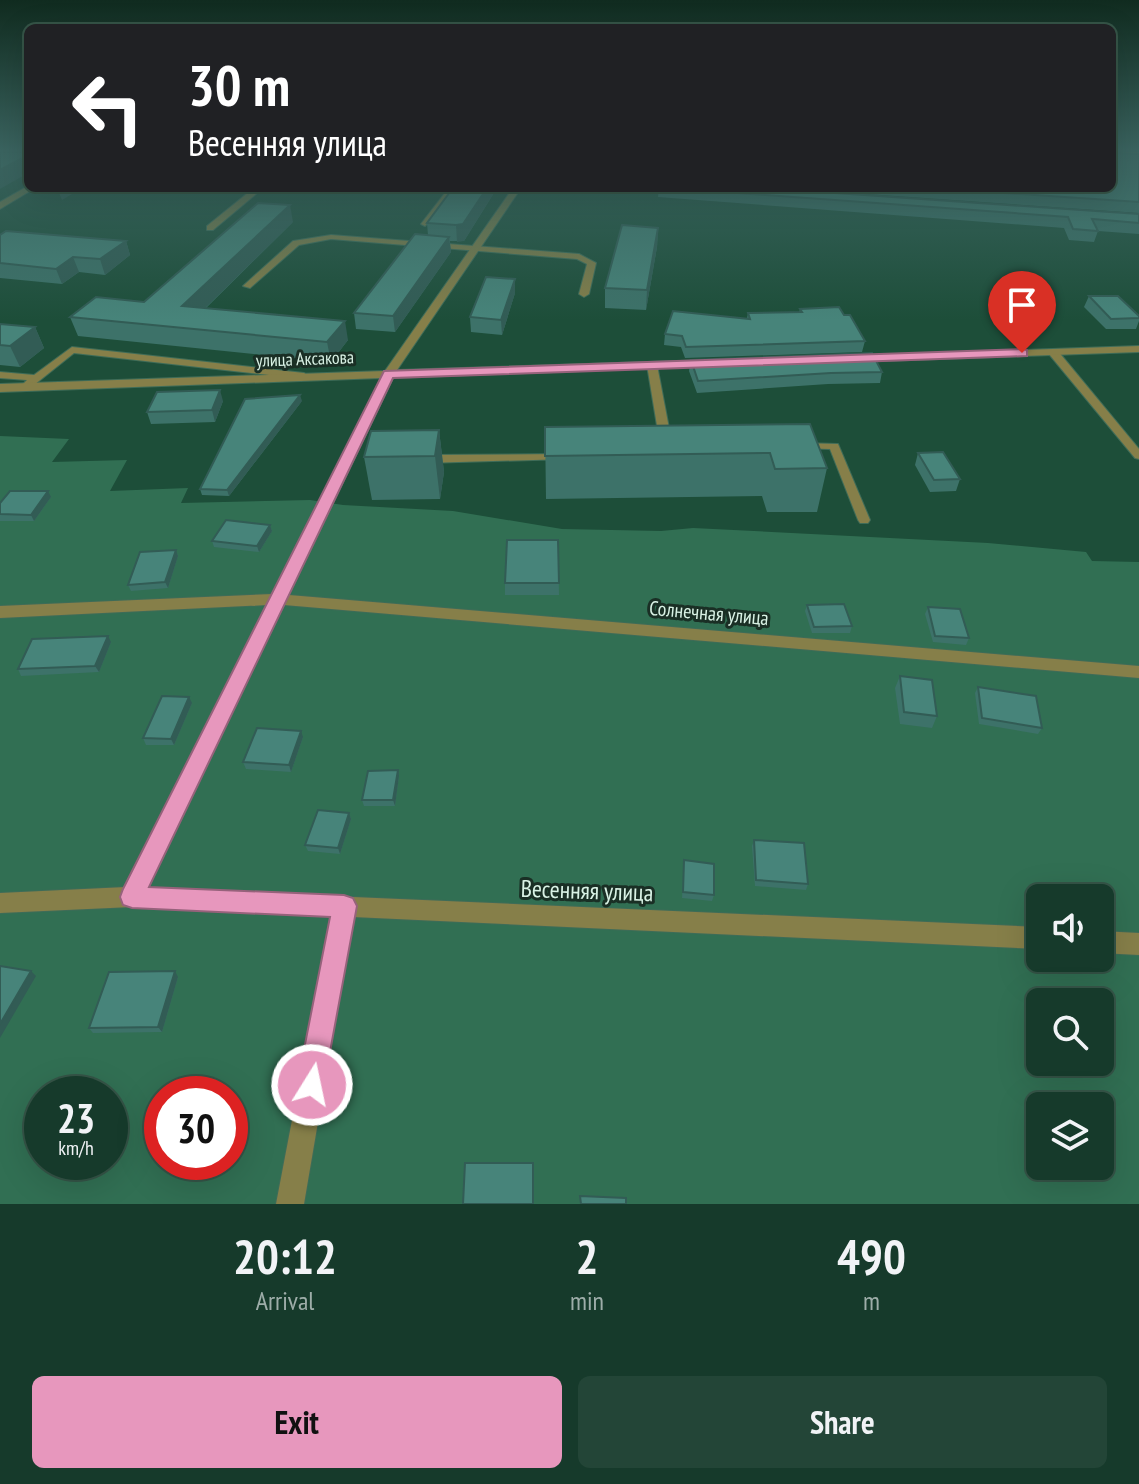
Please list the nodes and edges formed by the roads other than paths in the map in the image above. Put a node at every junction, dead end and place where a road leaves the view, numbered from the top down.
1 (234, 208) edge
2 (437, 208) edge
3 (503, 208) edge
4 (425, 224) edge
5 (210, 228) dead end
6 (476, 247) junction
7 (247, 286) dead end
8 (584, 294) dead end
9 (1139, 349) edge
10 (1053, 352) junction
11 (837, 359) edge
12 (729, 363) edge
13 (652, 365) junction
14 (389, 374) junction
15 (0, 375) edge
16 (308, 377) junction
17 (31, 383) junction
18 (0, 388) edge
19 (788, 447) edge
20 (667, 448) junction
21 (682, 448) edge
22 (653, 456) edge
23 (1139, 456) edge
24 (577, 457) edge
25 (409, 459) edge
26 (864, 520) dead end
27 (276, 599) junction
28 (0, 612) edge
29 (1139, 672) edge
30 (132, 897) junction
31 (0, 903) edge
32 (344, 906) junction
33 (1026, 937) edge
34 (1114, 943) edge
35 (1139, 944) edge
36 (290, 1204) edge

1 - 5 street
2 - 4 lane
3 - 6 street
6 - 7 lane
6 - 8 lane
6 - 14 street
9 - 10 street
10 - 11 street
10 - 23 lane
12 - 13 street, улица Аксакова
13 - 14 street, улица Аксакова
13 - 20 lane
14 - 16 street, улица Аксакова
14 - 27 street
15 - 17 lane
16 - 17 street, улица Аксакова
16 - 17 lane
17 - 18 street, улица Аксакова
19 - 26 lane
20 - 21 lane
20 - 22 lane
24 - 25 lane
27 - 28 street, Солнечная улица
27 - 29 street, Солнечная улица
27 - 30 street
30 - 31 street, Весенняя улица
30 - 32 street, Весенняя улица
32 - 33 street, Весенняя улица
32 - 36 street
34 - 35 street

